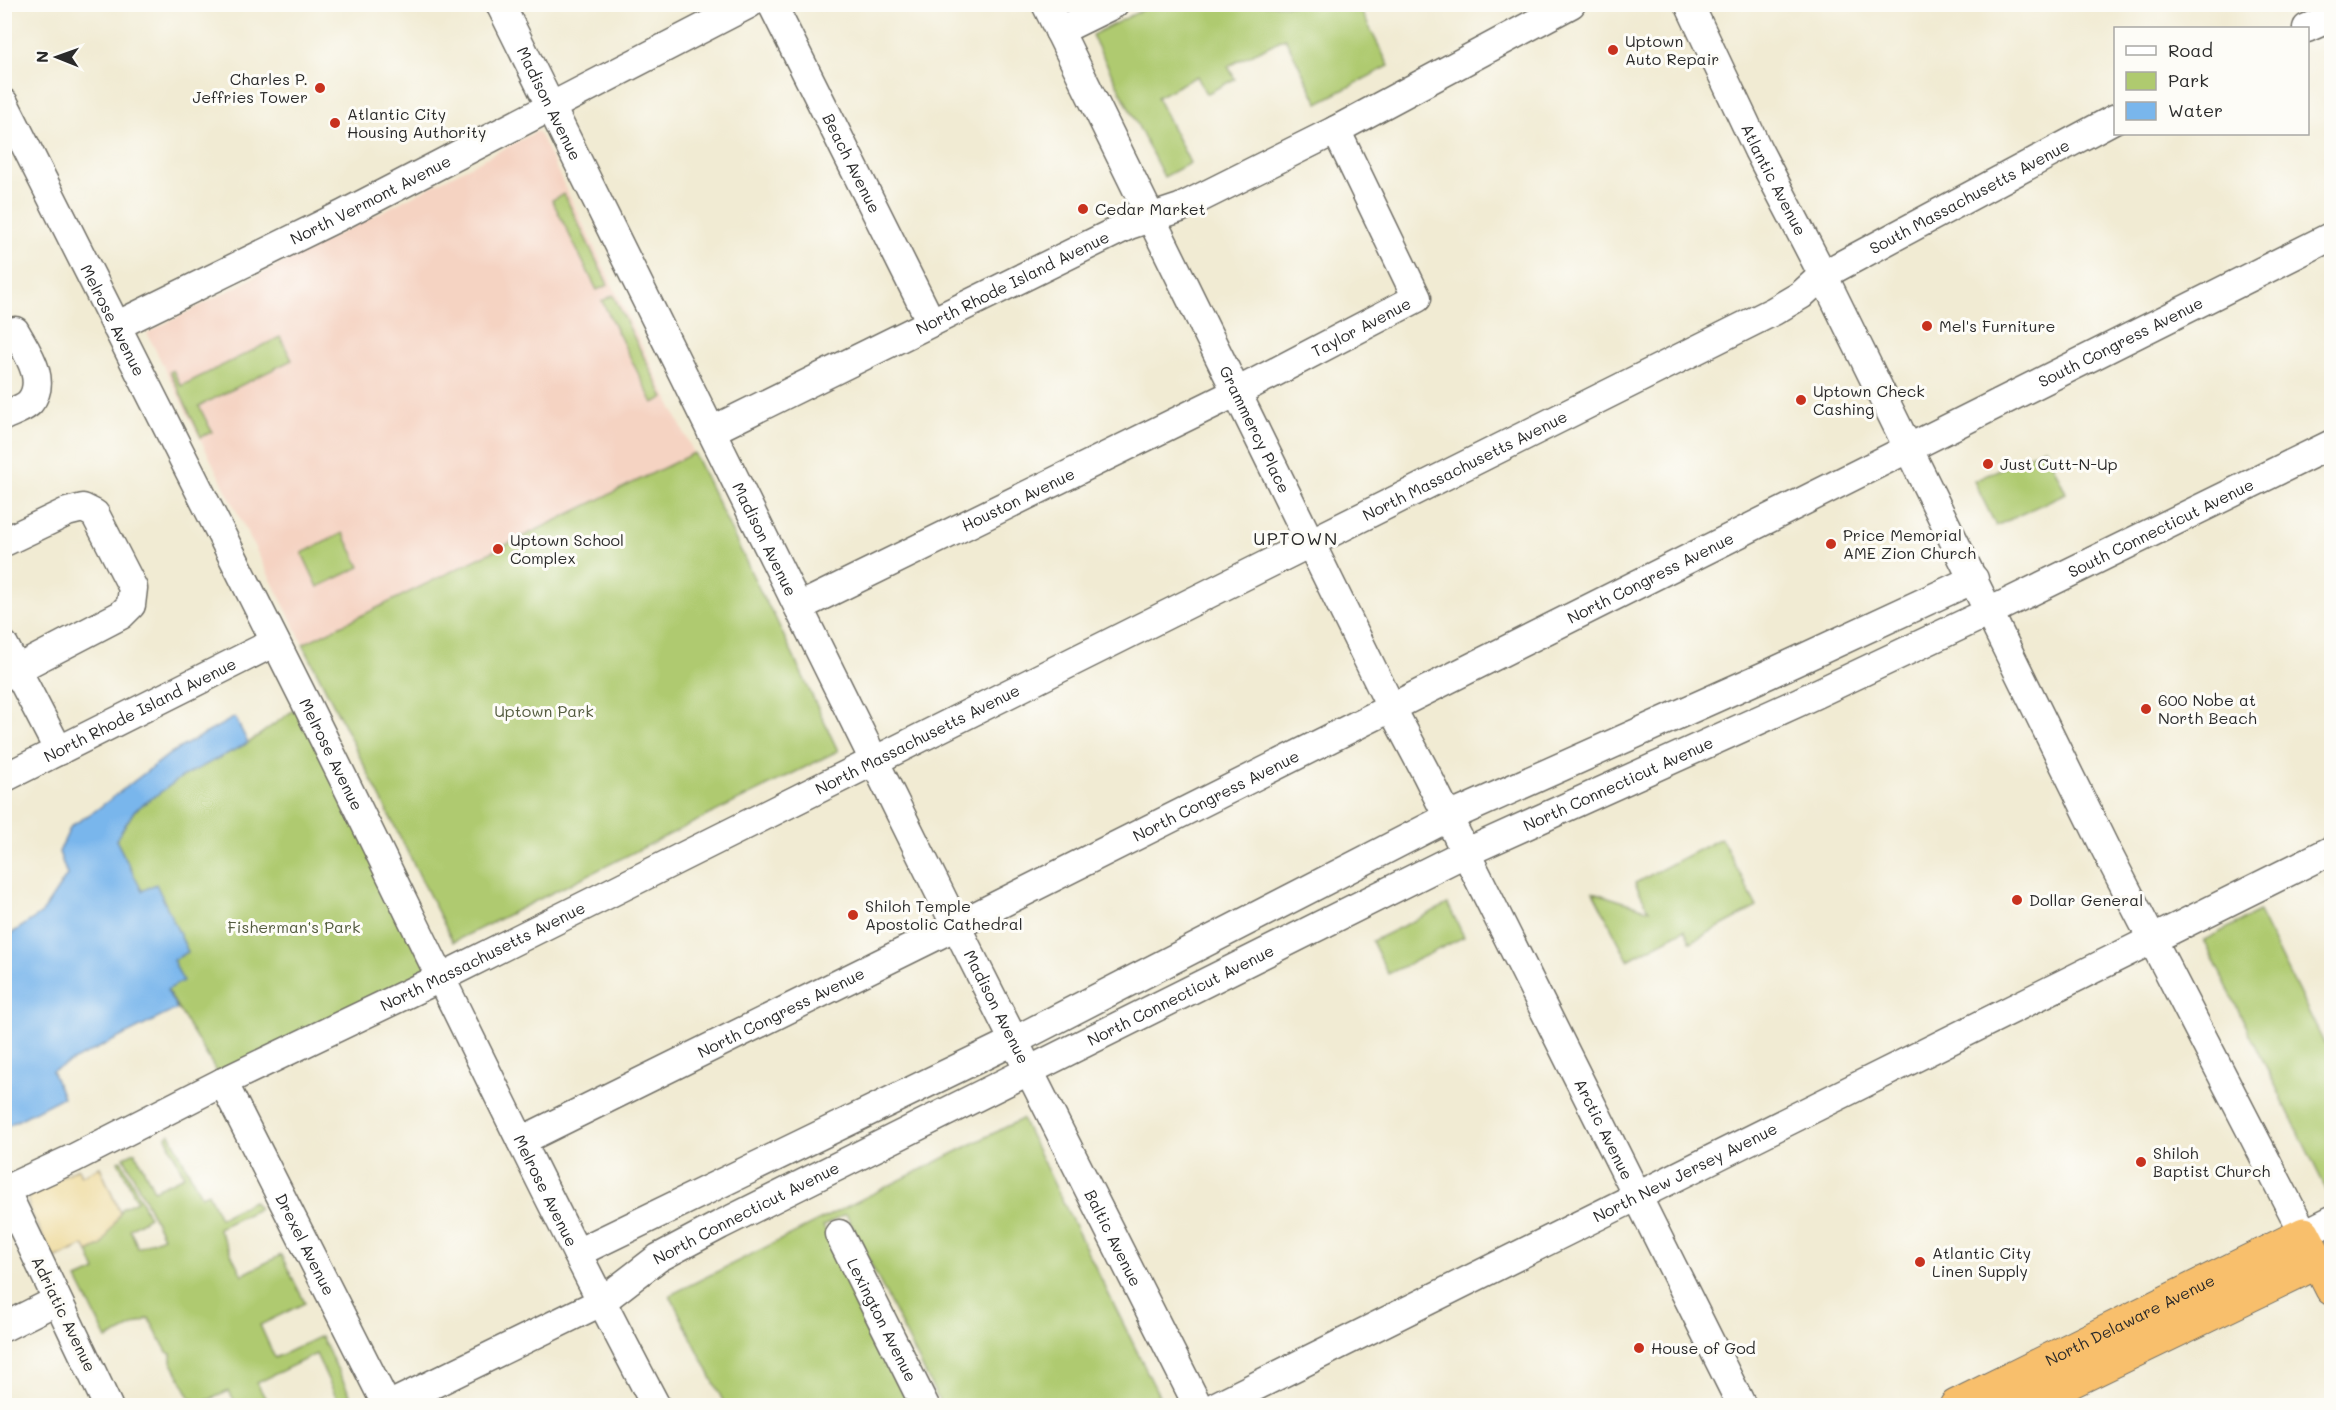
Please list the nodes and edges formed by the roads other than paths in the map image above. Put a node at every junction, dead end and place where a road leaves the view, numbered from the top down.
1 (500, 4) edge
2 (749, 4) edge
3 (772, 4) edge
4 (1046, 4) edge
5 (1114, 4) edge
6 (1572, 4) edge
7 (1689, 4) edge
8 (2325, 4) edge
9 (2331, 17) edge
10 (2309, 27) edge
11 (1059, 31) junction
12 (4, 103) edge
13 (550, 108) junction
14 (2114, 119) edge
15 (1336, 130) junction
16 (1150, 220) junction
17 (2331, 236) edge
18 (1823, 275) junction
19 (931, 322) junction
20 (116, 326) junction
21 (15, 331) dead end
22 (1237, 392) junction
23 (4, 416) edge
24 (711, 431) junction
25 (2331, 444) edge
26 (1909, 447) junction
27 (4, 542) edge
28 (1311, 543) junction
29 (1974, 579) junction
30 (799, 607) junction
31 (1989, 612) junction
32 (275, 642) junction
33 (4, 645) edge
34 (11, 673) edge
35 (1391, 707) junction
36 (59, 751) junction
37 (875, 761) junction
38 (4, 778) edge
39 (1447, 818) junction
40 (2331, 850) edge
41 (1465, 853) junction
42 (956, 926) junction
43 (2152, 939) junction
44 (440, 978) junction
45 (1014, 1041) junction
46 (1031, 1072) junction
47 (223, 1082) junction
48 (520, 1141) junction
49 (5, 1190) edge
50 (1638, 1197) junction
51 (839, 1234) dead end
52 (2323, 1252) edge
53 (577, 1253) junction
54 (56, 1301) junction
55 (601, 1302) junction
56 (4, 1327) edge
57 (108, 1406) edge
58 (388, 1406) edge
59 (656, 1406) edge
60 (925, 1406) edge
61 (1198, 1406) edge
62 (1216, 1406) edge
63 (1742, 1406) edge
64 (1956, 1406) edge
65 (2020, 1406) edge

1 - 13 street, Madison Avenue
2 - 13 street, North Vermont Avenue
3 - 19 street, Beach Avenue
4 - 11 street, Grammercy Place
5 - 11 street
6 - 15 street, North Rhode Island Avenue
7 - 18 street, Atlantic Avenue
8 - 9 street
9 - 10 street
11 - 16 street, Grammercy Place
12 - 20 street, Melrose Avenue
13 - 20 street, North Vermont Avenue
13 - 24 street, Madison Avenue
14 - 18 street, South Massachusetts Avenue
15 - 16 street, North Rhode Island Avenue
15 - 22 street, Taylor Avenue
16 - 19 street, North Rhode Island Avenue
16 - 22 street, Grammercy Place
17 - 26 street, South Congress Avenue
18 - 26 street, Atlantic Avenue
18 - 28 street, North Massachusetts Avenue
19 - 24 street, North Rhode Island Avenue
20 - 32 street, Melrose Avenue
21 - 23 street
22 - 28 street, Grammercy Place
22 - 30 street, Houston Avenue
24 - 30 street, Madison Avenue
25 - 31 street, South Connecticut Avenue
26 - 29 street, Atlantic Avenue
26 - 35 street, North Congress Avenue
27 - 34 street
28 - 35 street, Grammercy Place
28 - 37 street, North Massachusetts Avenue
29 - 31 street, Atlantic Avenue
29 - 39 street
30 - 37 street, Madison Avenue
31 - 41 street, North Connecticut Avenue
31 - 43 street, Atlantic Avenue
32 - 36 street, North Rhode Island Avenue
32 - 44 street, Melrose Avenue
33 - 34 street
34 - 36 street
35 - 39 street, Grammercy Place
35 - 42 street, North Congress Avenue
36 - 38 street, North Rhode Island Avenue
37 - 42 street, Madison Avenue
37 - 44 street, North Massachusetts Avenue
39 - 41 street, Grammercy Place
39 - 45 street
40 - 43 street, North New Jersey Avenue
41 - 46 street, North Connecticut Avenue
41 - 50 street, Arctic Avenue
42 - 45 street, Madison Avenue
42 - 48 street, North Congress Avenue
43 - 50 street, North New Jersey Avenue
43 - 52 street, Atlantic Avenue
44 - 47 street, North Massachusetts Avenue
44 - 48 street, Melrose Avenue
45 - 46 street, Madison Avenue
45 - 53 street
46 - 55 street, North Connecticut Avenue
46 - 61 street, Baltic Avenue
47 - 49 street, North Massachusetts Avenue
47 - 58 street, Drexel Avenue
48 - 53 street, Melrose Avenue
49 - 54 street, Adriatic Avenue
50 - 62 street, North New Jersey Avenue
50 - 63 street, Arctic Avenue
51 - 60 street, Lexington Avenue
52 - 64 highway, North Delaware Avenue
52 - 65 highway, North Delaware Avenue
53 - 55 street, Melrose Avenue
54 - 56 street
54 - 57 street, Adriatic Avenue
55 - 58 street, North Connecticut Avenue
55 - 59 street, Melrose Avenue

